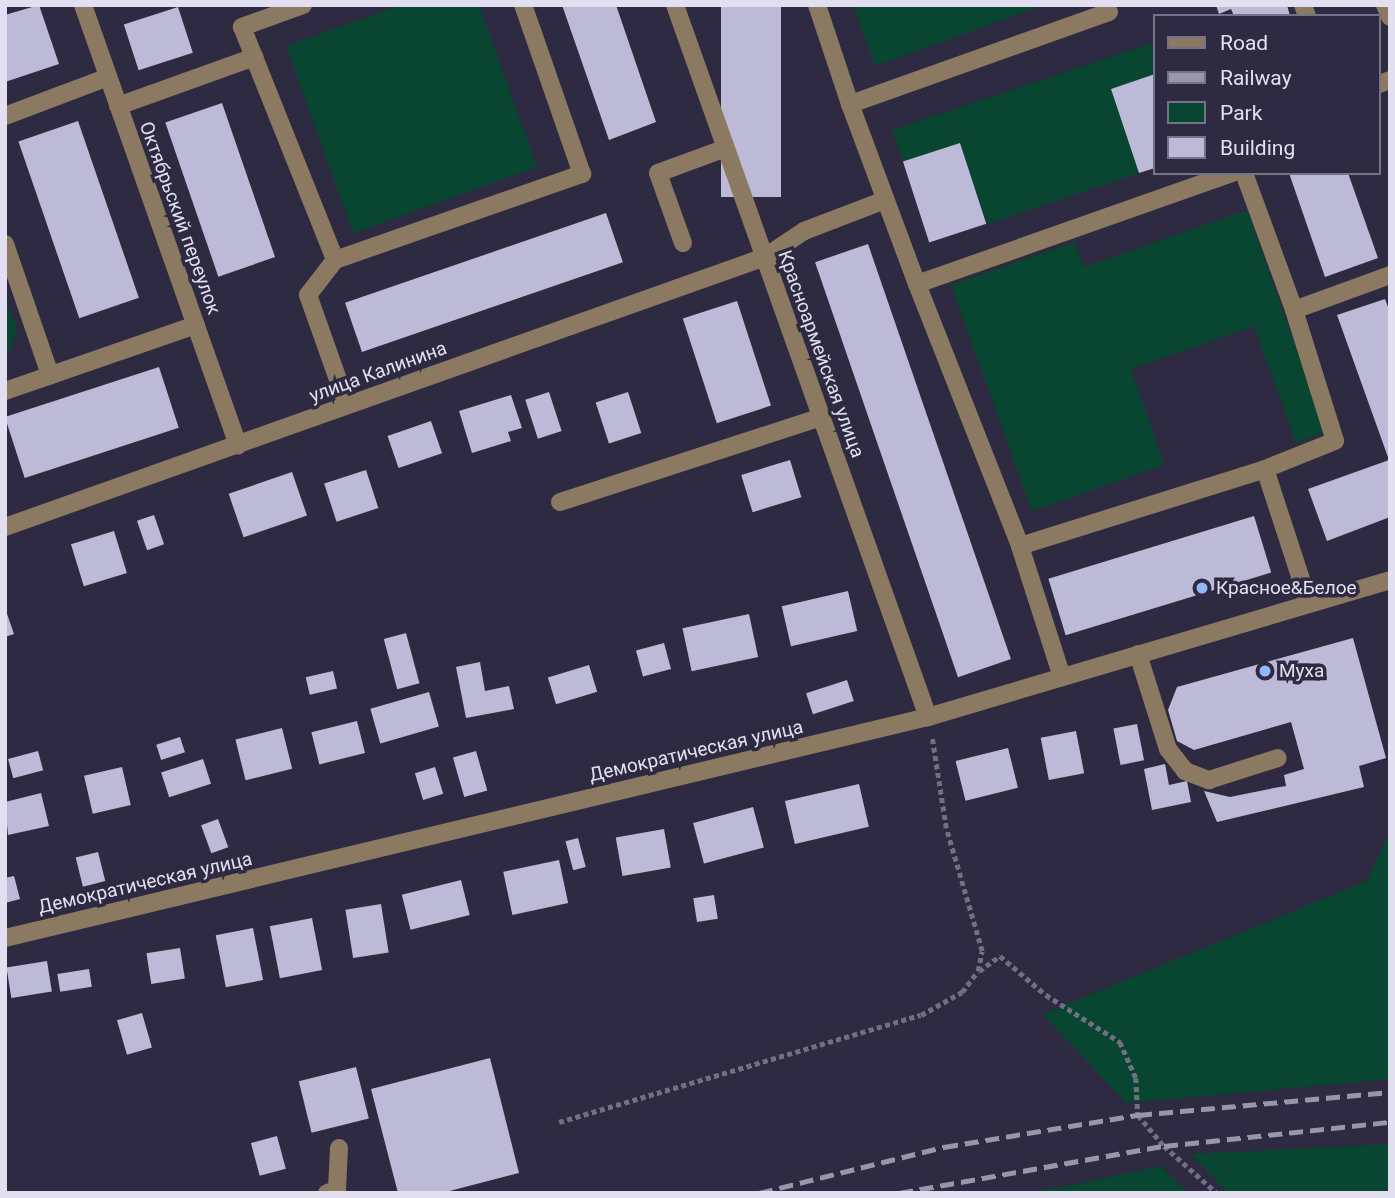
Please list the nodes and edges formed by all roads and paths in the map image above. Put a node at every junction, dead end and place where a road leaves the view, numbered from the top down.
1 (83, 5) edge
2 (303, 5) edge
3 (523, 5) edge
4 (676, 5) edge
5 (817, 5) edge
6 (1385, 5) edge
7 (1109, 12) dead end
8 (1390, 17) edge
9 (254, 57) junction
10 (108, 77) junction
11 (850, 104) junction
12 (118, 106) junction
13 (5, 116) edge
14 (726, 148) junction
15 (1226, 175) edge
16 (1245, 175) edge
17 (885, 200) junction
18 (683, 243) dead end
19 (5, 244) edge
20 (765, 257) junction
21 (335, 260) junction
22 (1390, 275) edge
23 (917, 284) junction
24 (1294, 310) junction
25 (196, 325) junction
26 (50, 375) junction
27 (5, 391) edge
28 (347, 405) junction
29 (822, 417) junction
30 (238, 446) junction
31 (1265, 469) junction
32 (560, 502) dead end
33 (5, 527) edge
34 (1020, 546) junction
35 (1390, 580) edge
36 (1308, 604) junction
37 (1138, 654) junction
38 (1062, 677) junction
39 (928, 717) junction
40 (1278, 758) dead end
41 (5, 938) edge
42 (978, 971) junction
43 (559, 1122) dead end
44 (339, 1148) dead end
45 (327, 1193) edge
46 (1217, 1193) edge

1 - 10 street, Октябрьский переулок
2 - 9 street
3 - 21 street
4 - 14 street, Красноармейская улица
5 - 11 street
6 - 8 street
7 - 11 street
9 - 12 street
9 - 21 street
10 - 12 street, Октябрьский переулок
10 - 13 street
11 - 17 street
12 - 25 street, Октябрьский переулок
14 - 18 street
14 - 20 street, Красноармейская улица
15 - 23 street
16 - 24 street
17 - 20 street, улица Калинина
17 - 23 street
19 - 26 street
20 - 28 street, улица Калинина
20 - 29 street, Красноармейская улица
21 - 28 street
22 - 24 street
23 - 34 street
24 - 31 street
25 - 26 street
25 - 30 street, Октябрьский переулок
26 - 27 street
28 - 30 street, улица Калинина
29 - 32 street
29 - 39 street, Красноармейская улица
30 - 33 street, улица Калинина
31 - 34 street
31 - 36 street
34 - 38 street
35 - 36 street, Демократическая улица
36 - 37 street, Демократическая улица
37 - 38 street, Демократическая улица
37 - 40 street
38 - 39 street, Демократическая улица
39 - 41 street, Демократическая улица
39 - 42 path
42 - 43 path
42 - 46 path
44 - 45 street

